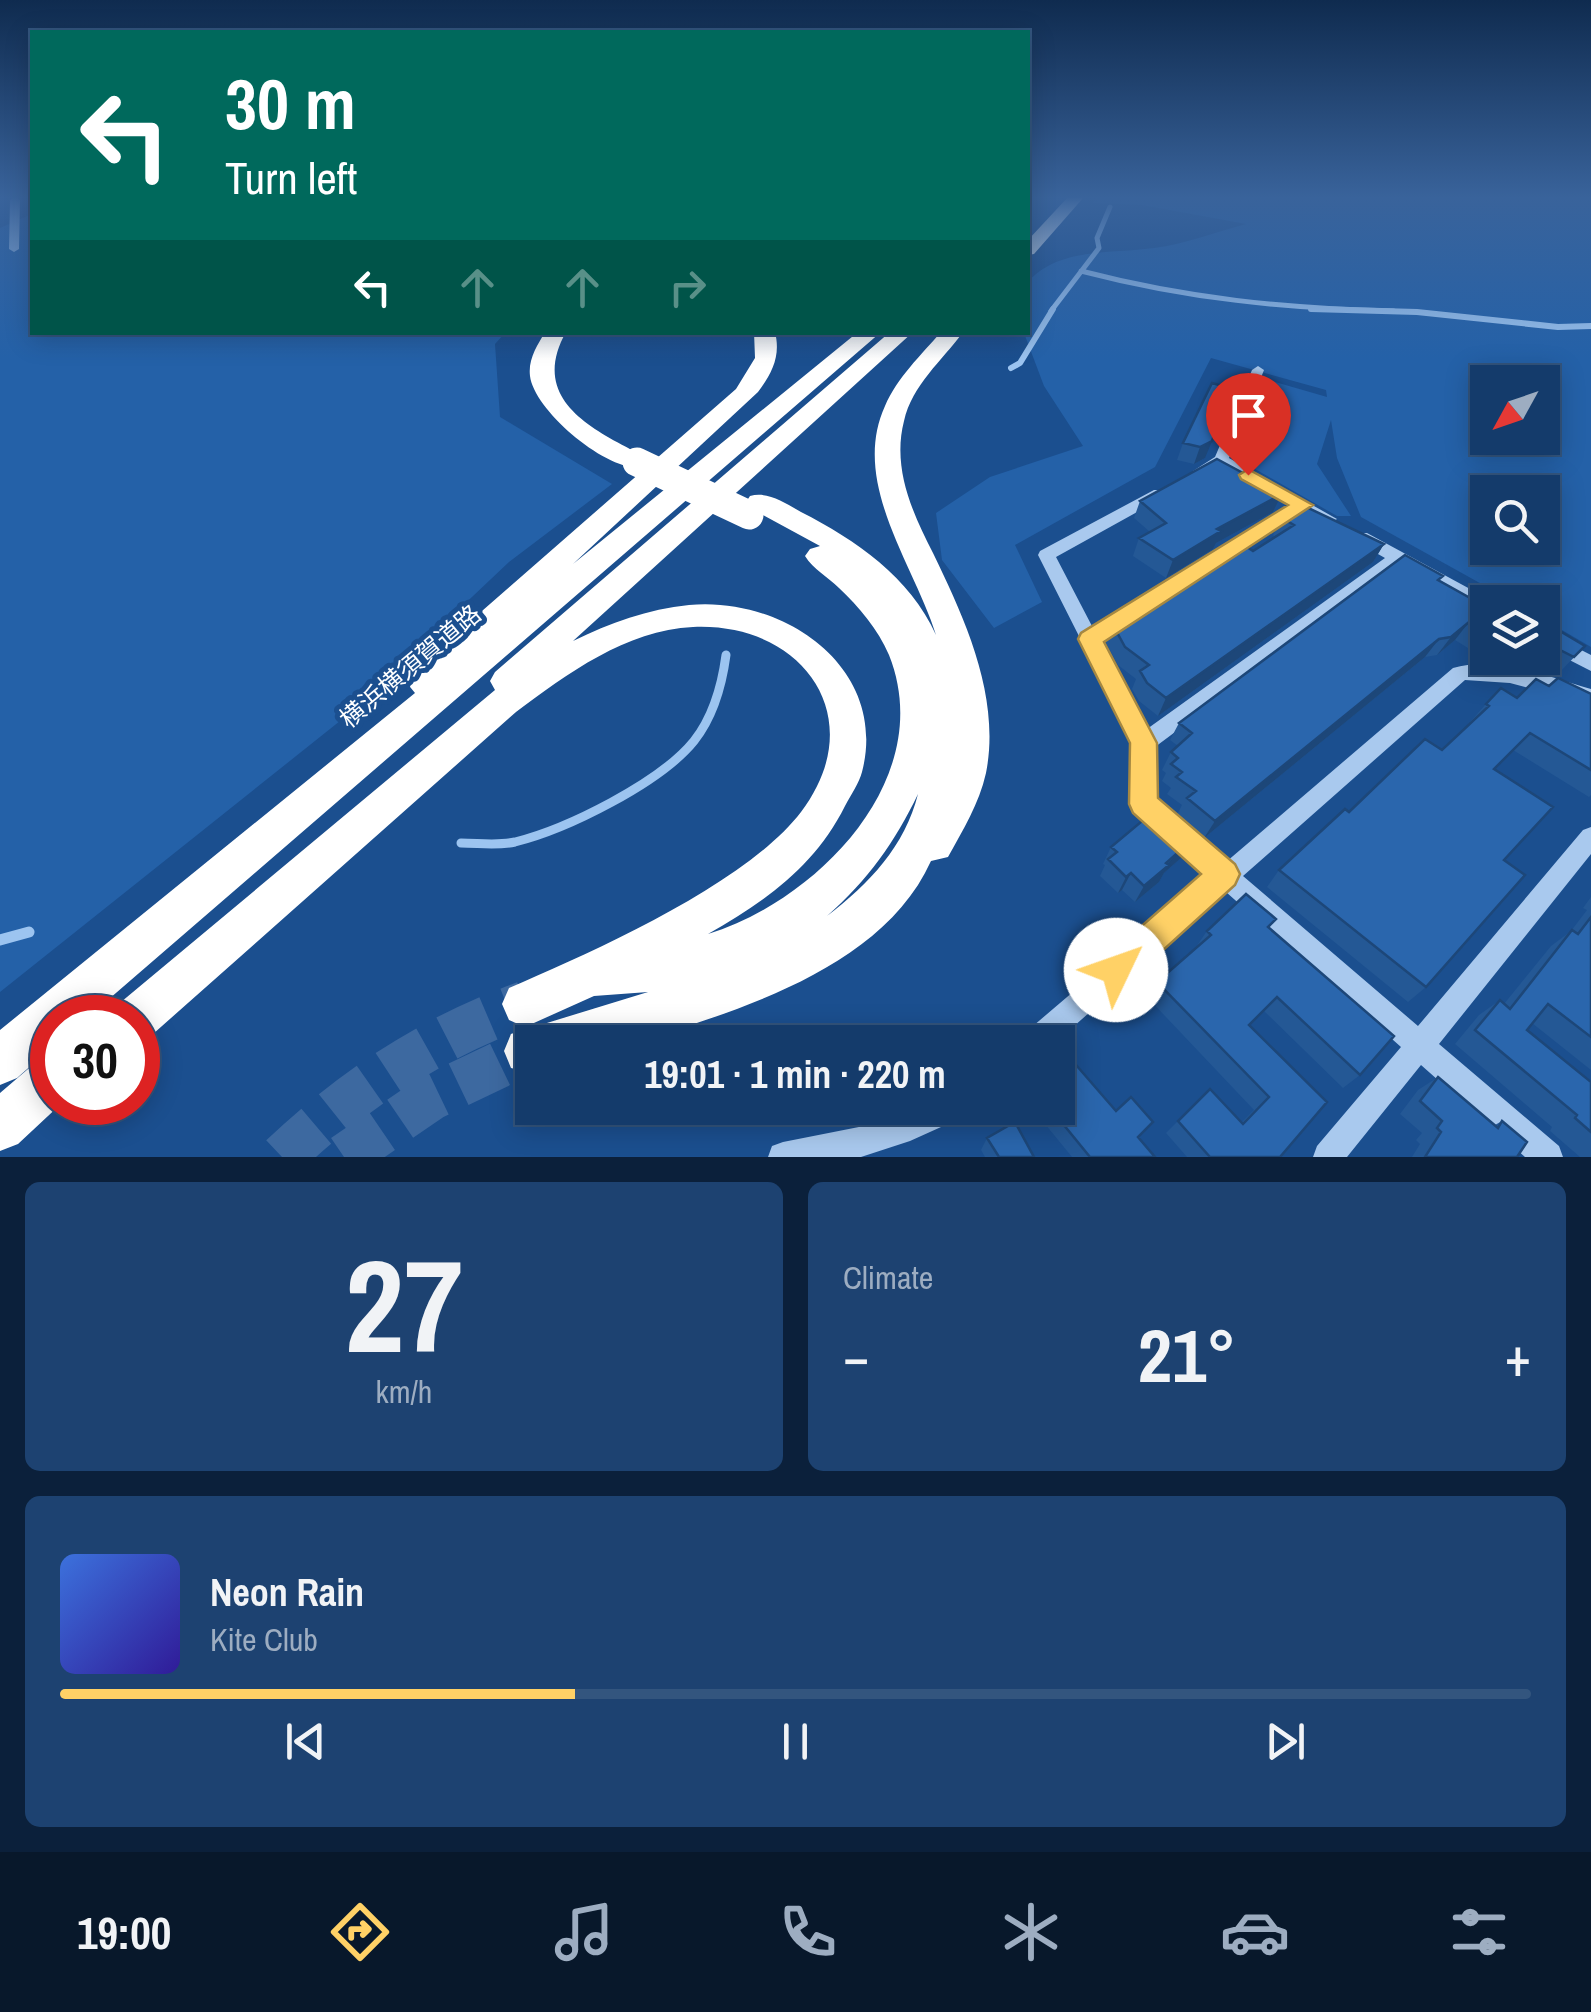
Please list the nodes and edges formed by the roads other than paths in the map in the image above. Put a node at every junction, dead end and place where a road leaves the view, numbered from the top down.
1 (554, 335) edge
2 (572, 335) edge
3 (765, 335) edge
4 (867, 335) edge
5 (899, 335) edge
6 (950, 335) edge
7 (1258, 370) dead end
8 (645, 457) junction
9 (1221, 460) junction
10 (1303, 505) junction
11 (755, 508) junction
12 (1398, 557) junction
13 (1470, 596) edge
14 (1090, 639) junction
15 (1560, 647) edge
16 (1591, 664) edge
17 (1591, 697) edge
18 (1144, 743) junction
19 (1591, 837) edge
20 (1224, 874) junction
21 (902, 876) junction
22 (592, 977) junction
23 (150, 995) edge
24 (160, 998) edge
25 (546, 1025) tunnel mouth
26 (583, 1025) edge
27 (1055, 1025) edge
28 (1421, 1046) junction
29 (4, 1058) edge
30 (30, 1099) edge
31 (30, 1109) edge
32 (920, 1125) edge
33 (0, 1126) edge
34 (0, 1135) edge
35 (783, 1157) edge
36 (1328, 1157) edge
37 (1548, 1157) edge

1 - 8 highway
2 - 8 highway
3 - 29 highway
4 - 29 highway, 横浜横須賀道路
5 - 23 highway
6 - 21 highway
7 - 9 street
8 - 11 highway, bridge
9 - 10 street
9 - 14 street
10 - 12 street
10 - 14 street
11 - 21 highway
11 - 22 highway
12 - 13 street
12 - 18 street
14 - 18 street
15 - 16 street
17 - 20 street
18 - 20 street
19 - 28 street
20 - 27 street
20 - 28 street
21 - 26 highway
22 - 24 highway
22 - 25 highway
28 - 36 street
28 - 37 street
30 - 33 highway
31 - 34 highway
32 - 35 street

